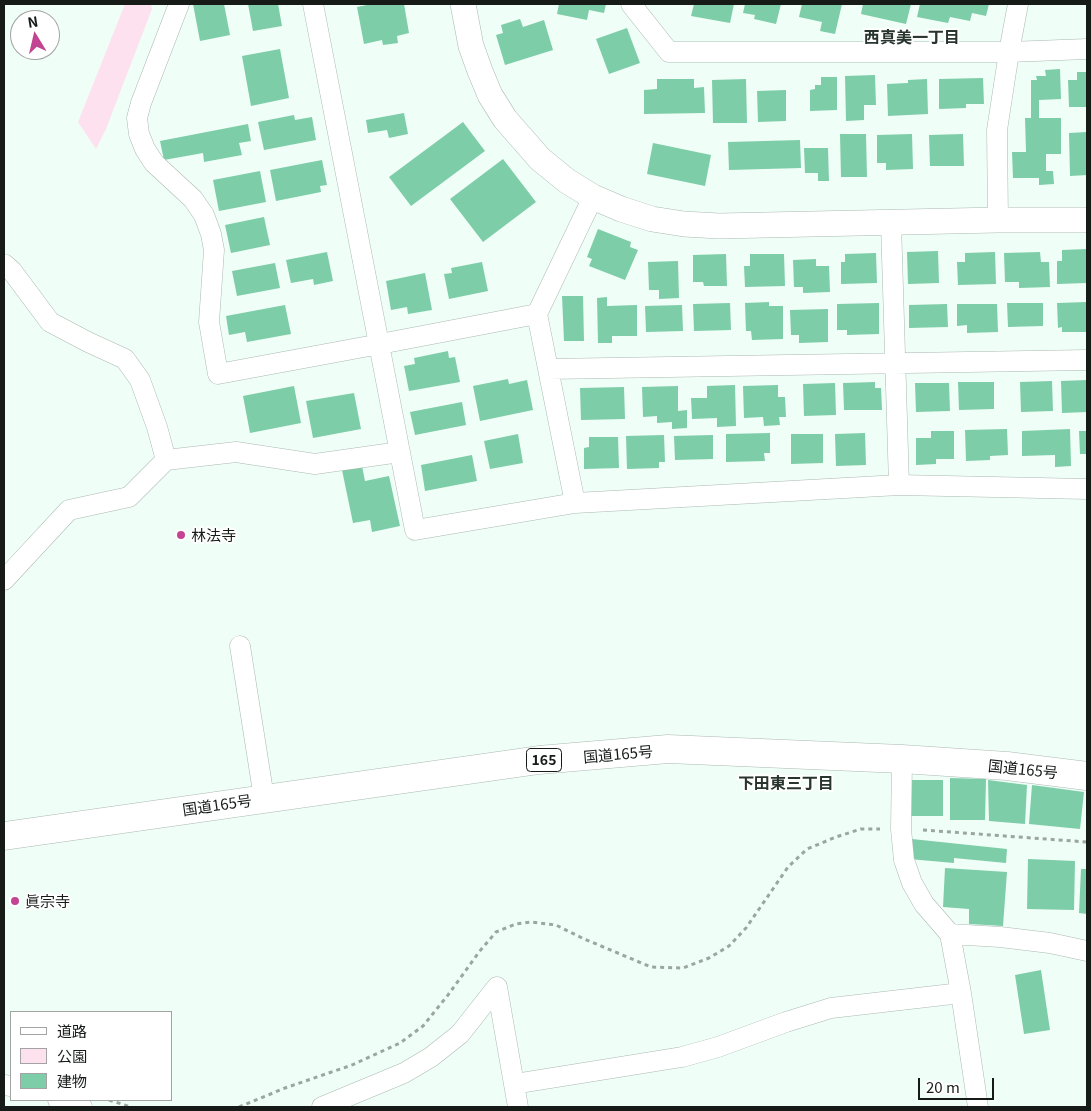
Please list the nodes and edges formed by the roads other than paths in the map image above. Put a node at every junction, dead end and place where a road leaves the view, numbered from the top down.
1 (179, 4) edge
2 (313, 4) edge
3 (463, 4) edge
4 (631, 4) edge
5 (1018, 4) edge
6 (1087, 49) edge
7 (1009, 52) junction
8 (593, 197) junction
9 (998, 220) junction
10 (1087, 220) edge
11 (891, 222) junction
12 (4, 264) edge
13 (537, 314) junction
14 (380, 344) junction
15 (1087, 360) edge
16 (895, 363) junction
17 (549, 369) junction
18 (400, 452) junction
19 (166, 460) junction
20 (899, 485) junction
21 (1087, 489) edge
22 (576, 502) junction
23 (4, 580) edge
24 (240, 646) dead end
25 (902, 758) junction
26 (1087, 776) edge
27 (264, 798) junction
28 (4, 836) edge
29 (950, 934) junction
30 (1087, 951) edge
31 (961, 992) junction
32 (514, 1084) junction
33 (61, 1101) edge
34 (328, 1106) edge
35 (82, 1107) edge
36 (518, 1107) edge
37 (978, 1107) edge

1 - 14 street
2 - 14 street
3 - 8 street
4 - 7 street
5 - 7 street
6 - 7 street
7 - 9 street
8 - 11 street
8 - 13 street
9 - 10 street
9 - 11 street
11 - 16 street
12 - 19 street
13 - 14 street
13 - 17 street
14 - 18 street
15 - 16 street
16 - 17 street
16 - 20 street
17 - 22 street
18 - 19 street
18 - 22 street
19 - 23 street
20 - 21 street
20 - 22 street
24 - 27 street
25 - 26 highway, 国道165号 / 165
25 - 27 highway, 国道165号 / 165
25 - 29 street
27 - 28 highway, 国道165号 / 165
29 - 30 street
29 - 31 street
31 - 32 street
31 - 37 street
32 - 34 street
32 - 36 street
33 - 35 street

